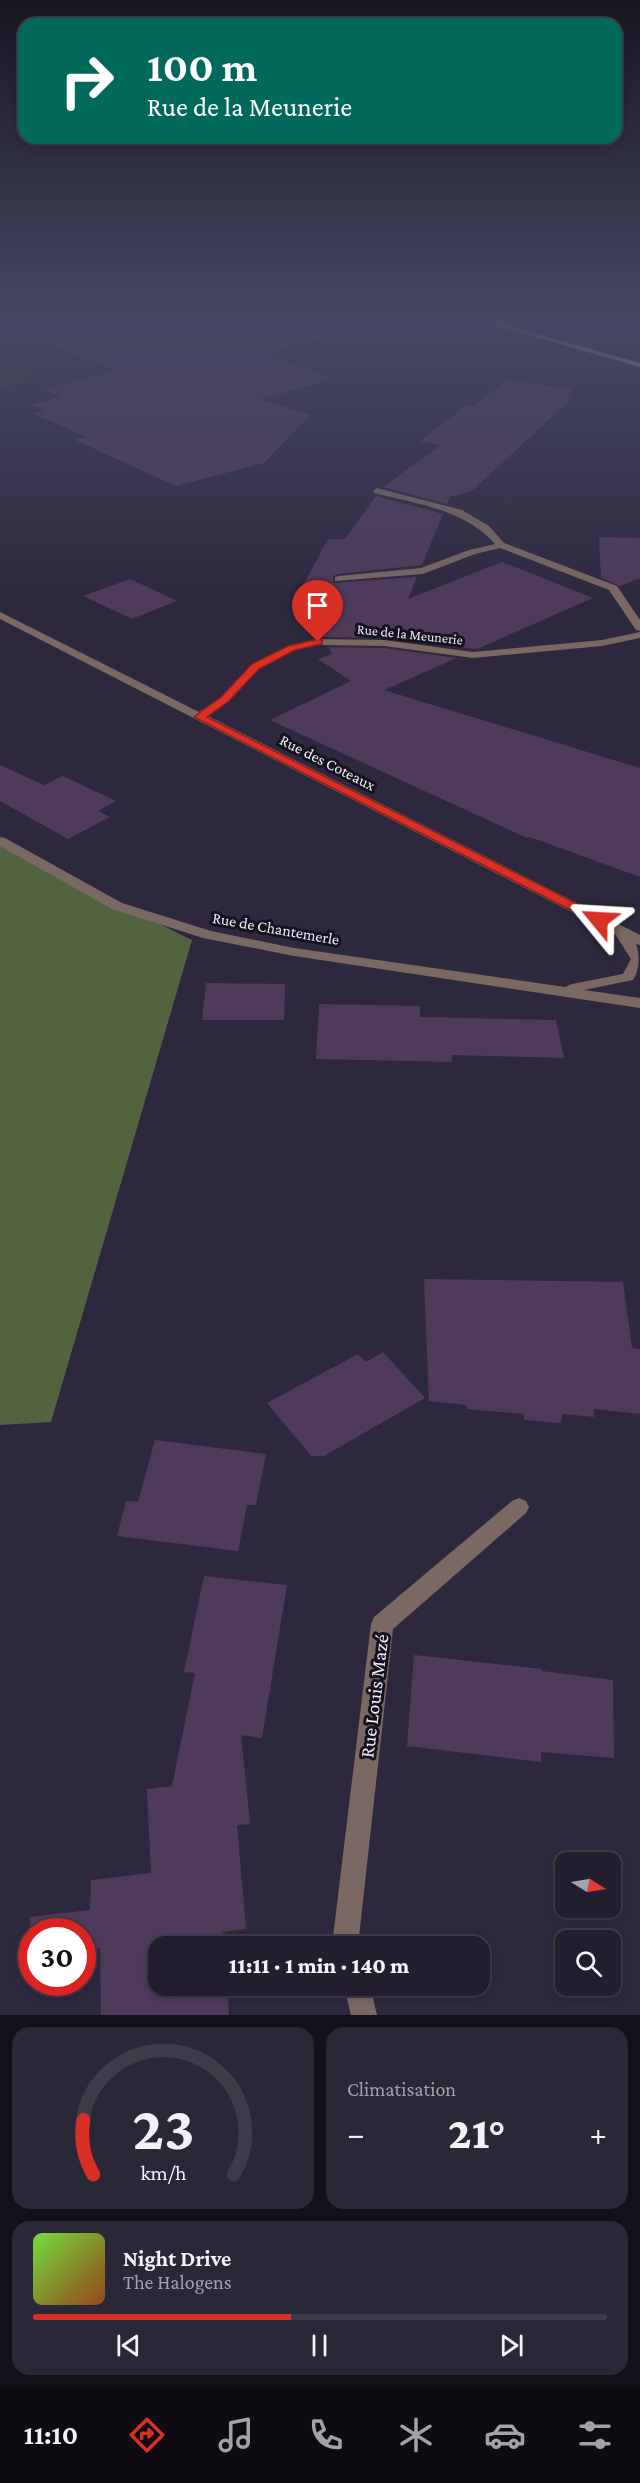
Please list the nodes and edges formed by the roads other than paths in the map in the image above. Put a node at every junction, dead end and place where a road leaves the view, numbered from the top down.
1 (377, 491) dead end
2 (501, 545) junction
3 (339, 579) dead end
4 (0, 615) edge
5 (640, 628) edge
6 (640, 635) edge
7 (200, 717) junction
8 (0, 841) edge
9 (620, 931) junction
10 (640, 941) edge
11 (640, 983) edge
12 (564, 990) junction
13 (637, 1001) edge
14 (519, 1507) dead end
15 (346, 1936) edge
16 (359, 1996) edge
17 (364, 2015) edge

1 - 2 street
2 - 3 street
2 - 5 street
4 - 7 street, Rue des Coteaux
6 - 7 street, Rue de la Meunerie
7 - 9 street, Rue des Coteaux
8 - 12 street, Rue de Chantemerle
9 - 10 street, Rue des Coteaux
9 - 12 street, Rue de Chantemerle
11 - 12 street, Rue de Chantemerle
12 - 13 street, Rue de Chantemerle
14 - 15 street, Rue Louis Mazé
16 - 17 street

